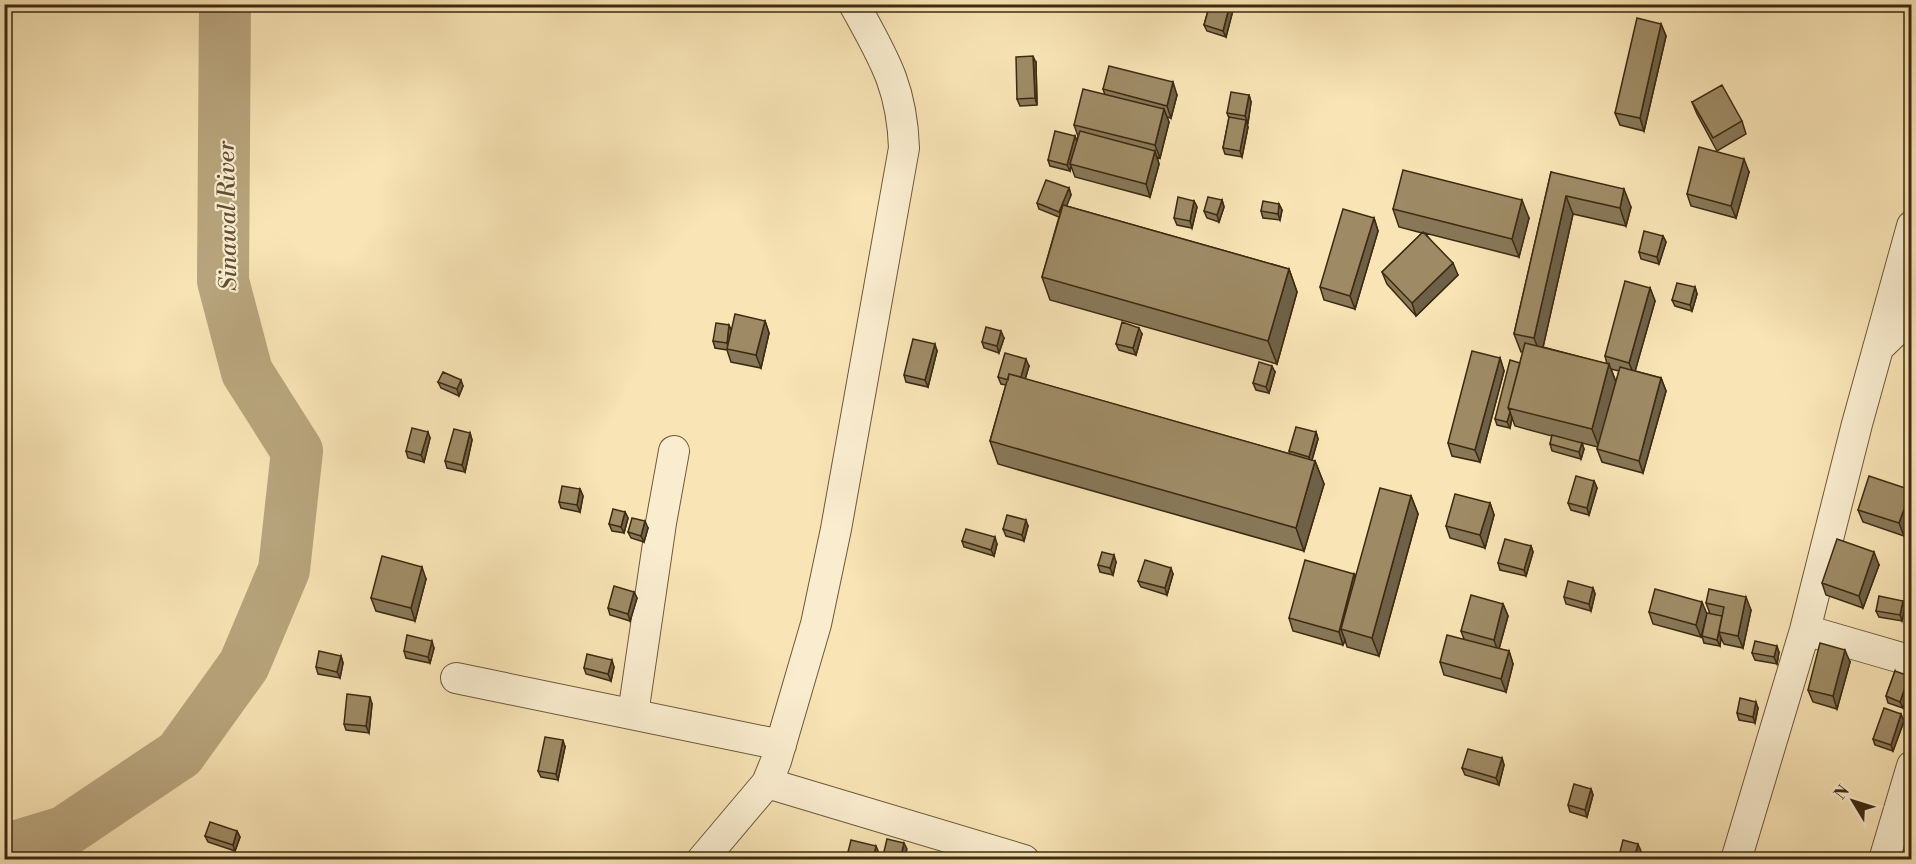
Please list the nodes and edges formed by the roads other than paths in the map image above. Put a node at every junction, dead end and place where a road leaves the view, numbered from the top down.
1 (854, 4) edge
2 (1911, 226) edge
3 (1911, 315) edge
4 (1878, 348) junction
5 (674, 451) dead end
6 (1805, 630) junction
7 (1911, 661) edge
8 (456, 678) dead end
9 (633, 714) junction
10 (781, 745) junction
11 (1911, 766) edge
12 (766, 783) junction
13 (702, 860) edge
14 (1024, 860) edge
15 (1736, 860) edge
16 (1884, 860) edge

1 - 10 street
2 - 4 street
3 - 4 street
4 - 6 street
5 - 9 street
6 - 7 street
6 - 15 street
8 - 9 street
9 - 10 street
10 - 12 street
11 - 16 street
12 - 13 street
12 - 14 street

